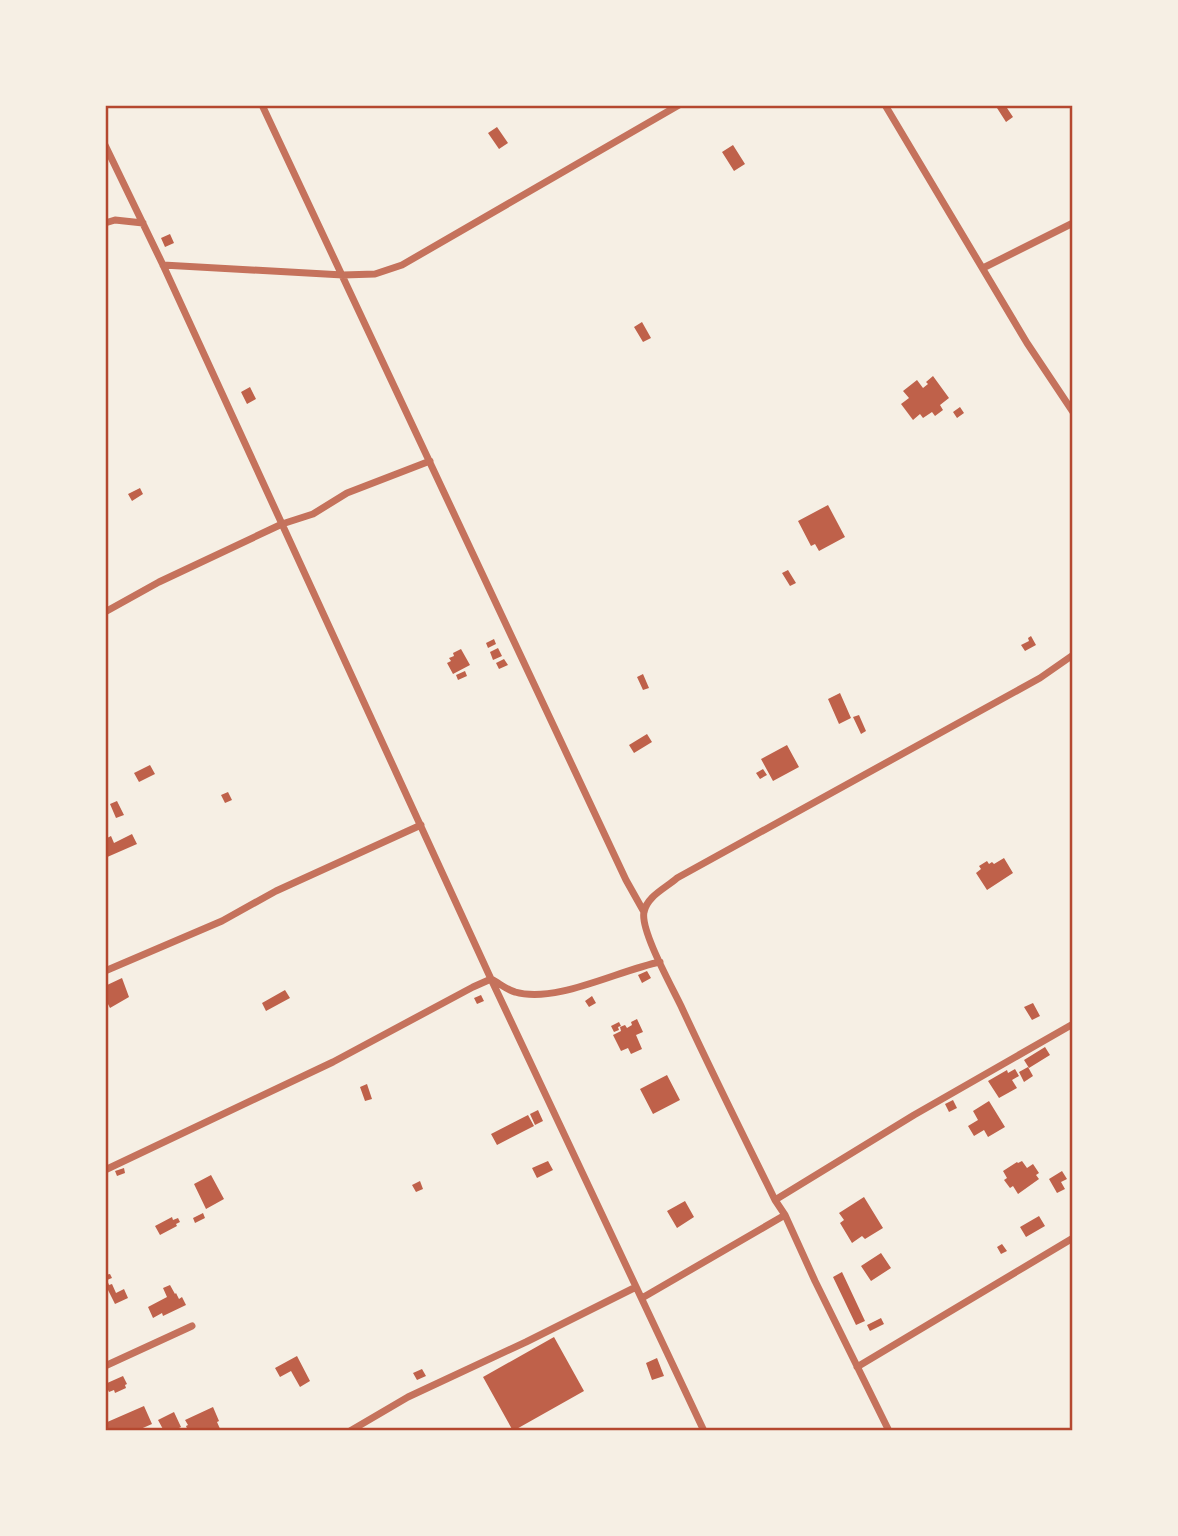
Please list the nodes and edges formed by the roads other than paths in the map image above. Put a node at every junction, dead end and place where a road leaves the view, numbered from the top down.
1 (262, 105) edge
2 (679, 105) edge
3 (885, 105) edge
4 (105, 145) edge
5 (105, 223) edge
6 (143, 223) junction
7 (1073, 223) edge
8 (163, 265) junction
9 (983, 268) junction
10 (343, 275) junction
11 (1073, 412) edge
12 (430, 461) junction
13 (282, 524) junction
14 (105, 612) edge
15 (1073, 655) edge
16 (421, 825) junction
17 (644, 912) junction
18 (660, 962) junction
19 (105, 971) edge
20 (491, 979) junction
21 (1073, 1024) edge
22 (105, 1170) edge
23 (775, 1199) junction
24 (785, 1216) junction
25 (1073, 1238) edge
26 (636, 1287) junction
27 (642, 1298) junction
28 (191, 1326) dead end
29 (105, 1366) edge
30 (857, 1367) junction
31 (349, 1431) edge
32 (704, 1431) edge
33 (889, 1431) edge

1 - 10 street
2 - 10 street
3 - 9 street
4 - 6 street
5 - 6 street
6 - 8 street
7 - 9 street
8 - 10 street
8 - 13 street
9 - 11 street
10 - 12 street
12 - 13 street
12 - 17 street
13 - 14 street
13 - 16 street
15 - 17 street
16 - 19 street
16 - 20 street
17 - 18 street
18 - 20 street
18 - 23 street
20 - 22 street
20 - 26 street
21 - 23 street
23 - 24 street
24 - 27 street
24 - 30 street
25 - 30 street
26 - 27 street
26 - 31 street
27 - 32 street
28 - 29 street
30 - 33 street

